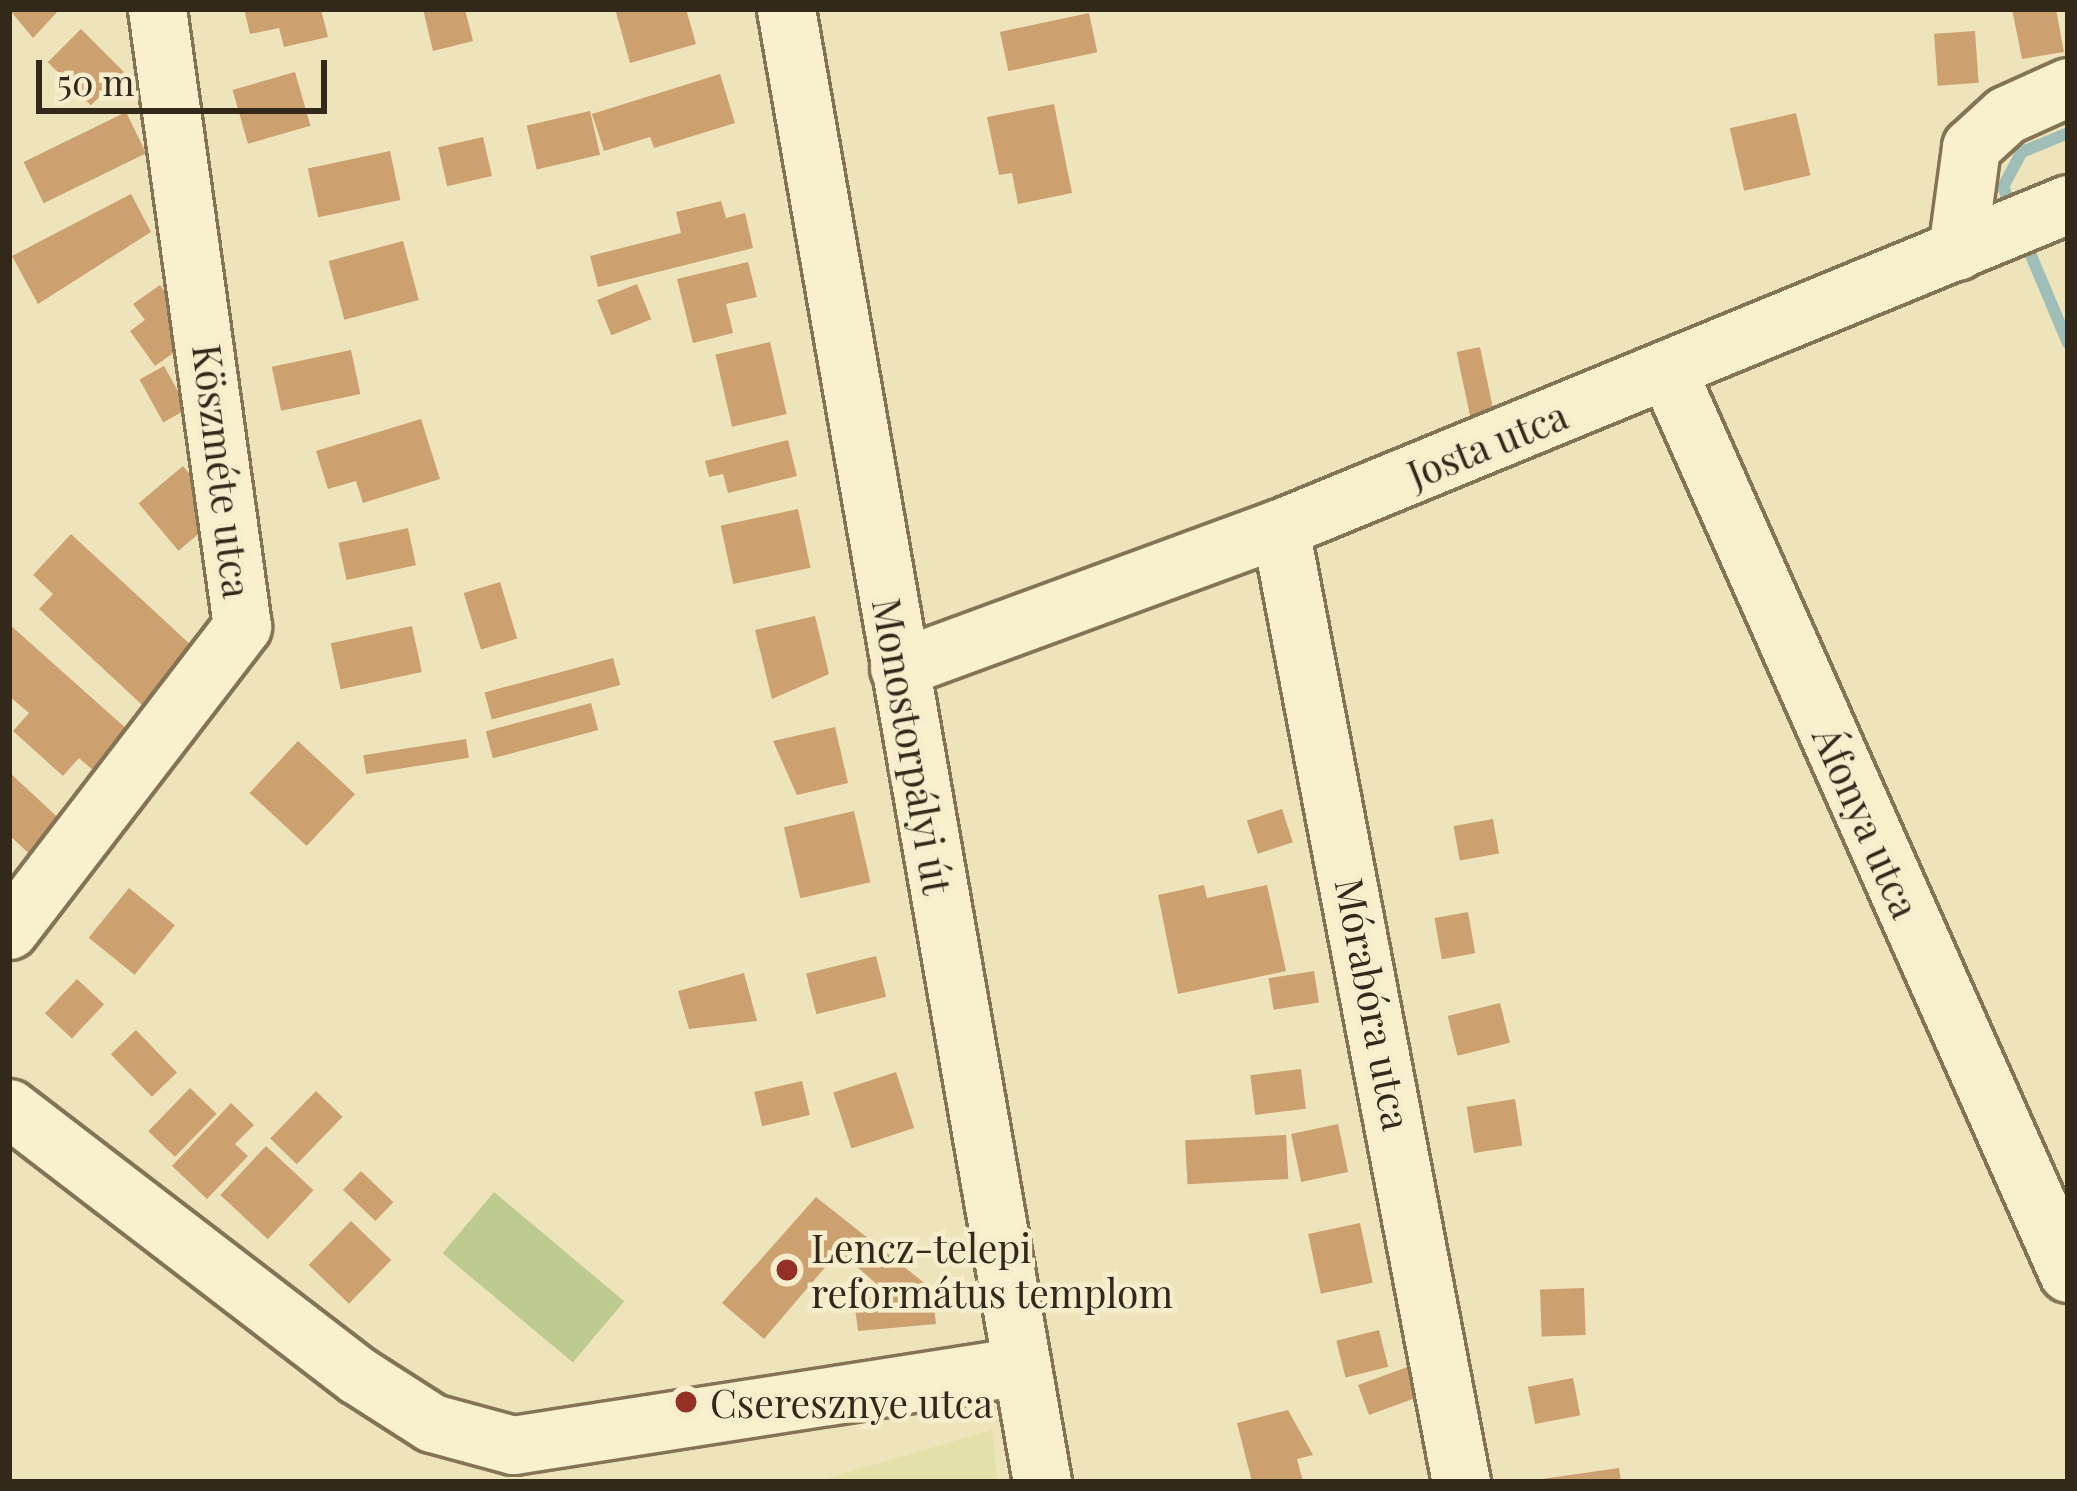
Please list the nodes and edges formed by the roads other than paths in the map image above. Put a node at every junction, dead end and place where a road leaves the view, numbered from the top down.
1 (157, 9) edge
2 (786, 9) edge
3 (2068, 87) edge
4 (2015, 227) edge
5 (1667, 370) junction
6 (1280, 528) junction
7 (899, 668) junction
8 (9, 930) edge
9 (9, 1108) edge
10 (2068, 1273) edge
11 (1022, 1366) junction
12 (1042, 1482) edge
13 (1461, 1482) edge

1 - 8 street, Köszméte utca
2 - 7 street, Monostorpályi út
3 - 4 street
4 - 5 street, Josta utca
5 - 6 street, Josta utca
5 - 10 street, Áfonya utca
6 - 7 street, Josta utca
6 - 13 street, Mórabóra utca
7 - 11 street, Monostorpályi út
9 - 11 street
11 - 12 street, Monostorpályi út

